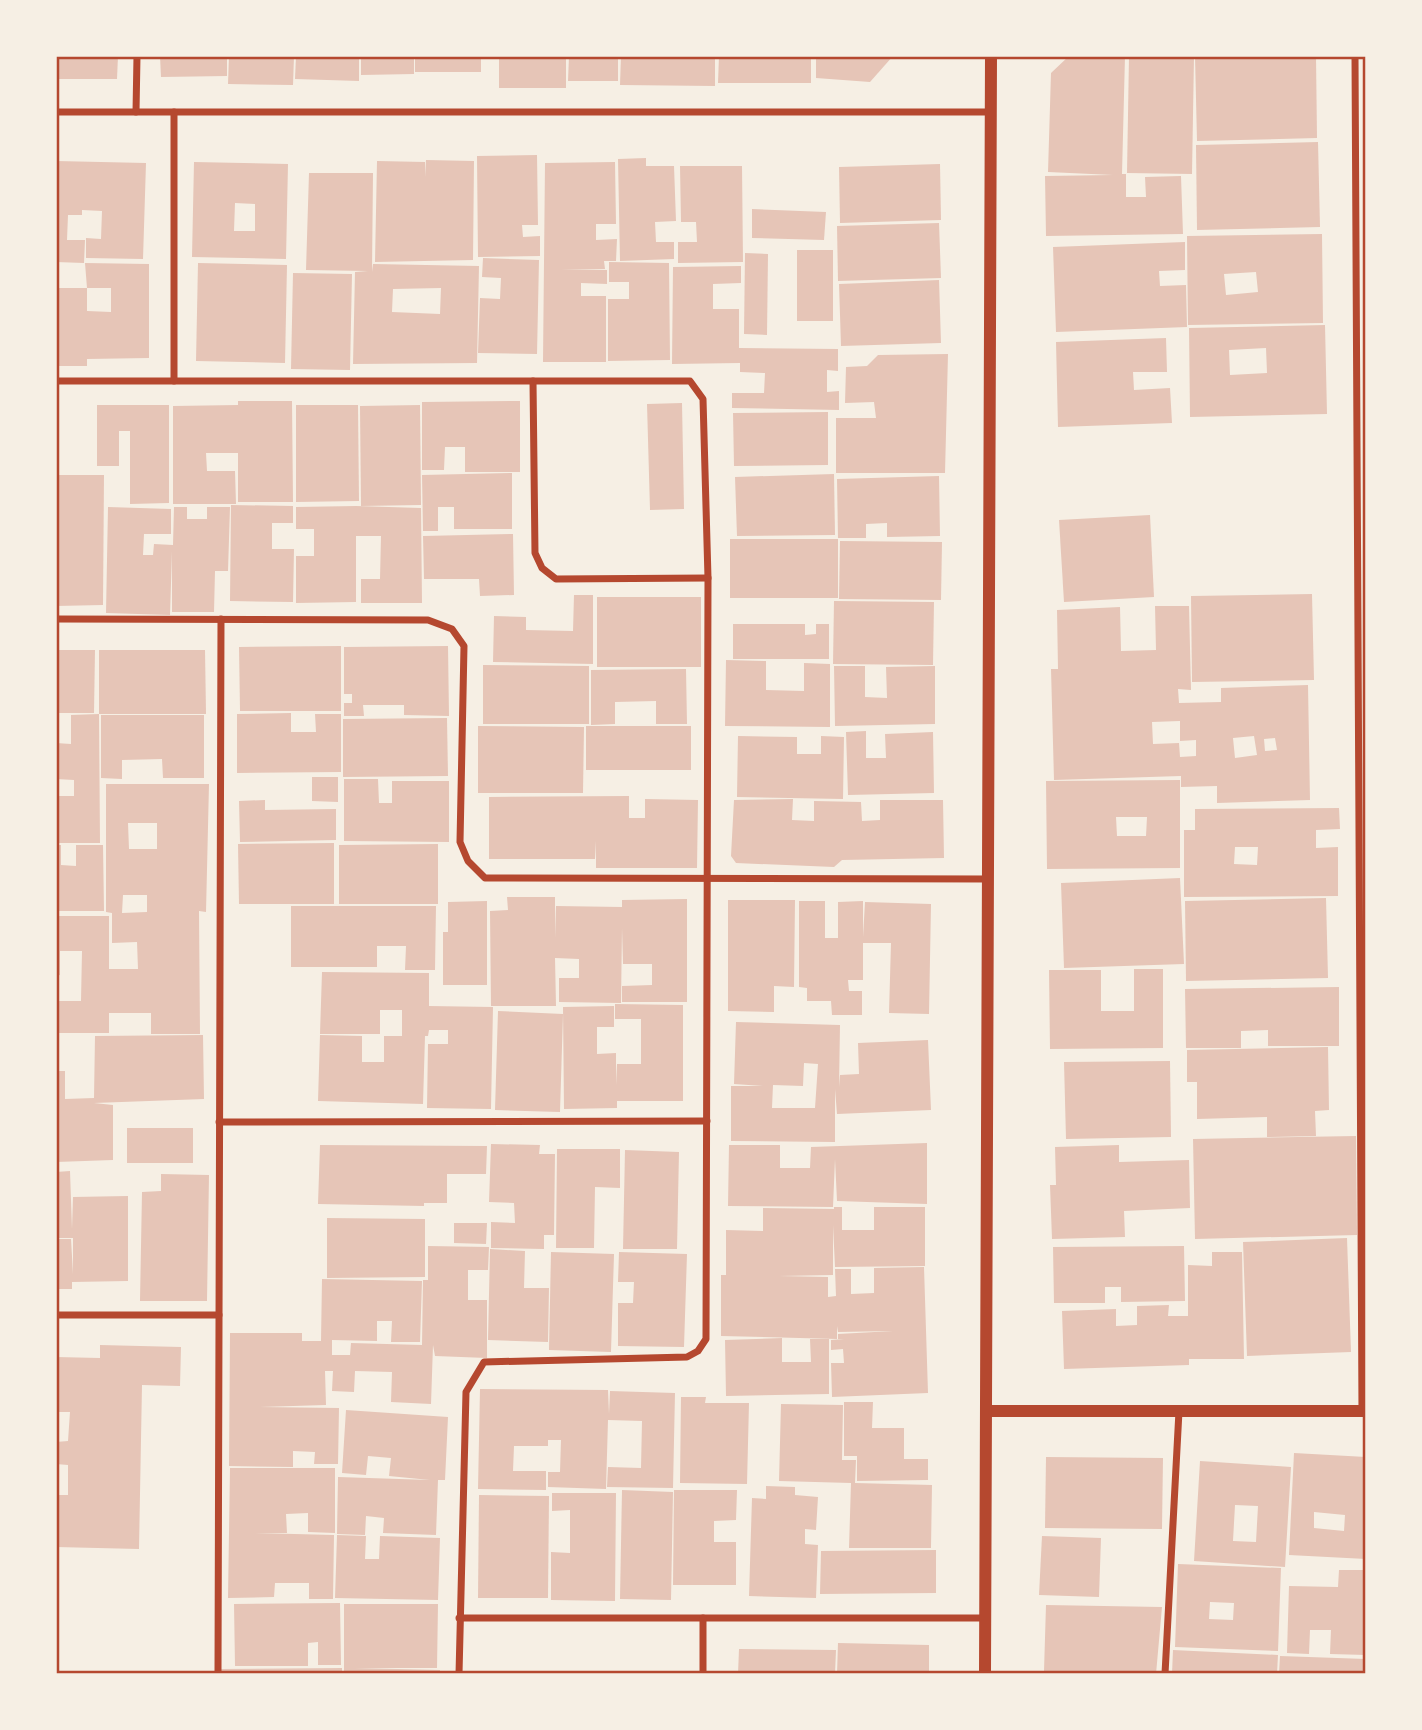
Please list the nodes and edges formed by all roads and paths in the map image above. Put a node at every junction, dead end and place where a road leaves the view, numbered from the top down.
1 (136, 56) edge
2 (991, 56) edge
3 (1355, 56) edge
4 (56, 112) edge
5 (136, 112) junction
6 (174, 112) junction
7 (991, 112) junction
8 (56, 381) edge
9 (533, 381) junction
10 (174, 382) junction
11 (708, 579) junction
12 (56, 619) edge
13 (220, 619) junction
14 (989, 879) junction
15 (707, 880) junction
16 (707, 1121) junction
17 (219, 1122) junction
18 (56, 1315) edge
19 (219, 1315) junction
20 (988, 1411) junction
21 (1179, 1411) junction
22 (1364, 1411) edge
23 (459, 1618) junction
24 (703, 1618) junction
25 (987, 1618) junction
26 (218, 1674) edge
27 (459, 1674) edge
28 (703, 1674) edge
29 (985, 1674) edge
30 (1165, 1674) edge

1 - 5 street
2 - 7 street
3 - 22 street
4 - 5 street
5 - 6 street
6 - 7 street
6 - 10 street
7 - 14 street
8 - 10 street
9 - 10 street
9 - 11 street
9 - 11 street
11 - 15 street
12 - 13 street
13 - 15 street
13 - 17 street
14 - 15 street
14 - 20 street
15 - 16 street
16 - 17 street
16 - 23 street
17 - 19 street
18 - 19 street
19 - 26 street
20 - 21 street
20 - 25 street
21 - 22 street
21 - 30 street
23 - 24 street
23 - 27 street
24 - 25 street
24 - 28 street
25 - 29 street

